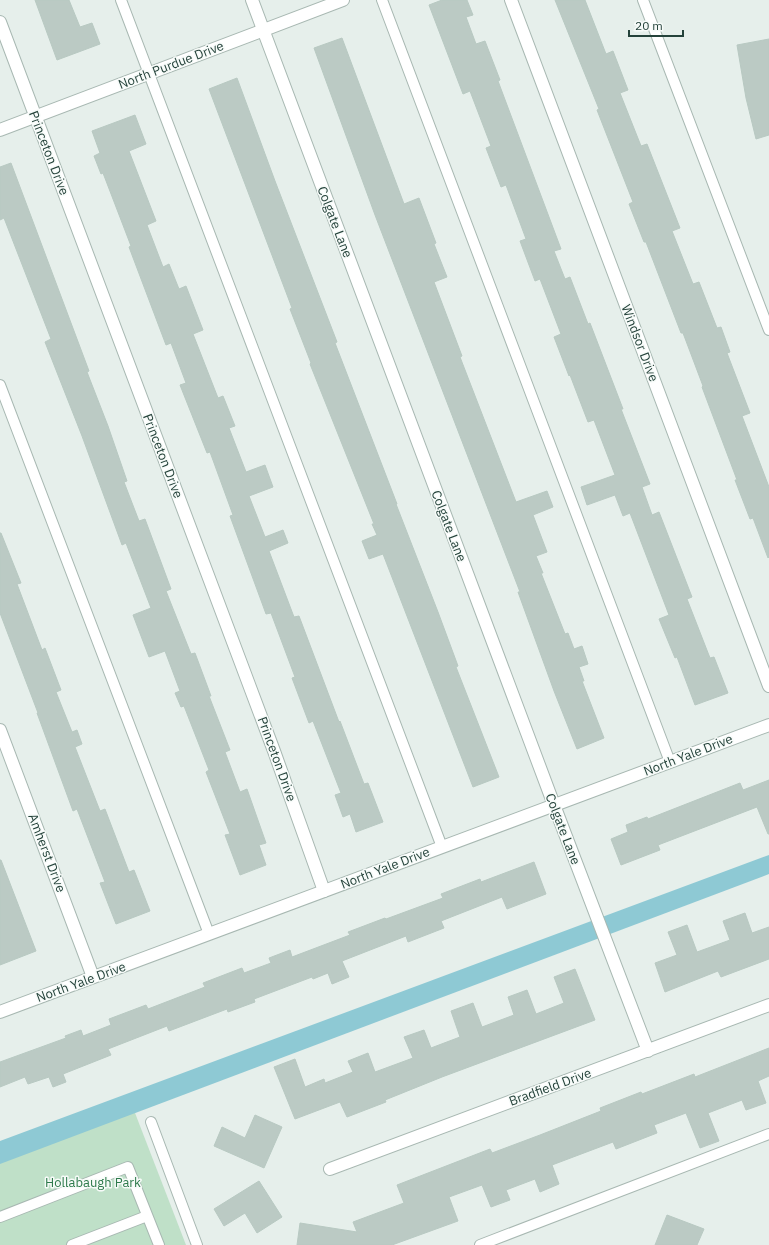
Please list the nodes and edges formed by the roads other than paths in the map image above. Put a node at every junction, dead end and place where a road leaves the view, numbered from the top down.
1 (121, 0) edge
2 (252, 0) edge
3 (343, 0) edge
4 (382, 0) edge
5 (511, 0) edge
6 (643, 0) edge
7 (0, 22) edge
8 (263, 30) junction
9 (149, 73) junction
10 (35, 116) junction
11 (0, 130) edge
12 (769, 330) edge
13 (0, 385) edge
14 (769, 686) edge
15 (769, 725) edge
16 (0, 730) edge
17 (670, 762) junction
18 (554, 805) junction
19 (442, 847) junction
20 (324, 891) junction
21 (208, 934) junction
22 (93, 977) junction
23 (769, 1005) edge
24 (0, 1012) edge
25 (648, 1051) junction
26 (151, 1122) dead end
27 (769, 1134) edge
28 (330, 1169) dead end
29 (147, 1216) junction
30 (0, 1217) edge
31 (487, 1244) edge
32 (72, 1245) edge
33 (159, 1245) edge
34 (198, 1245) edge

1 - 9 lane
2 - 8 street, Colgate Lane
3 - 8 street, North Purdue Drive
4 - 17 lane
5 - 14 street, Windsor Drive
6 - 12 lane
7 - 10 street, Princeton Drive
8 - 9 street, North Purdue Drive
8 - 18 street, Colgate Lane
9 - 10 street, North Purdue Drive
9 - 19 lane
10 - 11 street, North Purdue Drive
10 - 20 street, Princeton Drive
13 - 21 lane
15 - 17 street, North Yale Drive
16 - 22 street, Amherst Drive
17 - 18 street, North Yale Drive
18 - 19 street, North Yale Drive
18 - 25 street, Colgate Lane
19 - 20 street, North Yale Drive
20 - 21 street, North Yale Drive
21 - 22 street, North Yale Drive
22 - 24 street, North Yale Drive
23 - 25 street, Bradfield Drive
25 - 28 street, Bradfield Drive
26 - 34 lane
27 - 31 lane
29 - 30 lane
29 - 32 lane
29 - 33 lane

